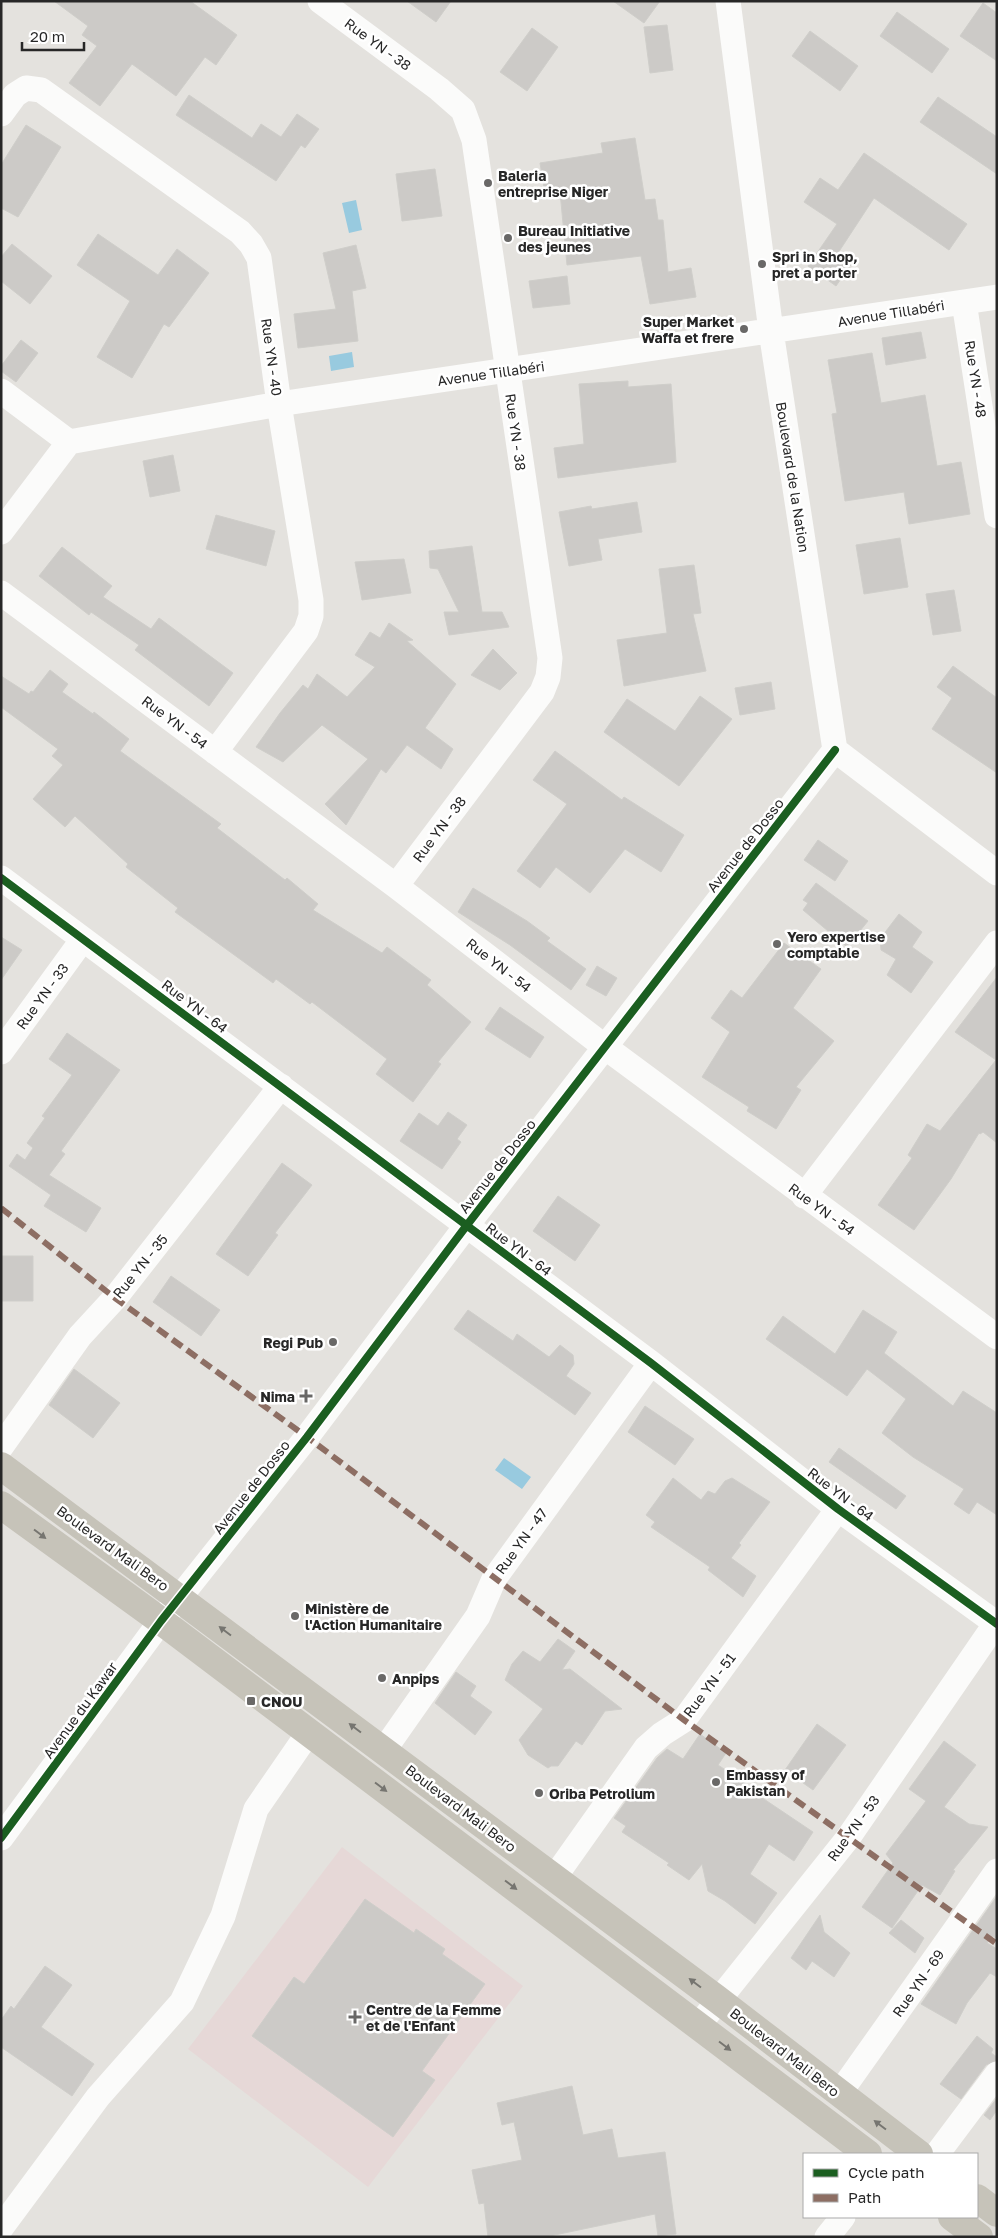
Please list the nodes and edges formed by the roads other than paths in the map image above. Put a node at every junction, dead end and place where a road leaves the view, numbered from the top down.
1 (320, 1) edge
2 (728, 1) edge
3 (1, 114) edge
4 (997, 298) edge
5 (964, 302) junction
6 (771, 331) junction
7 (507, 371) junction
8 (1, 391) edge
9 (279, 404) junction
10 (69, 442) junction
11 (997, 516) edge
12 (1, 532) edge
13 (1, 593) edge
14 (835, 750) junction
15 (215, 752) junction
16 (997, 873) edge
17 (1, 878) edge
18 (396, 886) junction
19 (83, 939) junction
20 (997, 943) edge
21 (605, 1047) junction
22 (1, 1052) edge
23 (281, 1086) junction
24 (804, 1196) junction
25 (468, 1225) junction
26 (997, 1337) edge
27 (651, 1363) junction
28 (1, 1447) edge
29 (1, 1466) edge
30 (1, 1505) edge
31 (838, 1509) junction
32 (180, 1597) junction
33 (161, 1621) junction
34 (996, 1623) edge
35 (308, 1732) junction
36 (384, 1750) junction
37 (1, 1838) edge
38 (997, 1872) edge
39 (554, 1878) junction
40 (718, 1999) junction
41 (698, 2026) junction
42 (997, 2074) edge
43 (839, 2094) junction
44 (867, 2153) edge
45 (917, 2153) edge
46 (938, 2153) edge
47 (978, 2199) edge
48 (997, 2213) edge
49 (842, 2218) edge
50 (953, 2218) edge
51 (1, 2228) edge
52 (827, 2237) edge
53 (979, 2237) edge

1 - 7 street, Rue YN - 38
2 - 6 street, Boulevard de la Nation
3 - 9 street, Rue YN - 40
4 - 5 street, Avenue Tillabéri
5 - 6 street, Avenue Tillabéri
5 - 11 street, Rue YN - 48
6 - 7 street, Avenue Tillabéri
6 - 14 street, Boulevard de la Nation
7 - 9 street, Avenue Tillabéri
7 - 18 street, Rue YN - 38
8 - 10 street
9 - 10 street, Avenue Tillabéri
9 - 15 street, Rue YN - 40
10 - 12 street
13 - 15 street, Rue YN - 54
14 - 16 street
14 - 21 street, Avenue de Dosso
15 - 18 street, Rue YN - 54
17 - 19 street, Rue YN - 64
18 - 21 street, Rue YN - 54
19 - 22 street, Rue YN - 33
19 - 23 street, Rue YN - 64
20 - 24 street
21 - 24 street, Rue YN - 54
21 - 25 street, Avenue de Dosso
23 - 25 street, Rue YN - 64
23 - 28 street, Rue YN - 35
24 - 26 street, Rue YN - 54
25 - 27 street, Rue YN - 64
25 - 32 street, Avenue de Dosso
27 - 31 street, Rue YN - 64
27 - 36 street, Rue YN - 47
29 - 32 main road, Boulevard Mali Bero
30 -> 33 main road
31 - 34 street, Rue YN - 64
31 - 39 street, Rue YN - 51
32 - 33 street, Avenue du Kawar
36 -> 32 main road, Boulevard Mali Bero
33 - 35 main road
33 - 37 street, Avenue du Kawar
34 - 40 street, Rue YN - 53
35 -> 41 main road
35 - 51 street
36 - 39 main road, Boulevard Mali Bero
38 - 43 street, Rue YN - 69
40 -> 39 main road, Boulevard Mali Bero
40 - 41 street, Rue YN - 53
40 - 43 main road, Boulevard Mali Bero
41 -> 44 main road
42 - 46 street
45 -> 43 main road, Boulevard Mali Bero
47 - 48 main road
49 - 52 street
50 - 53 main road

